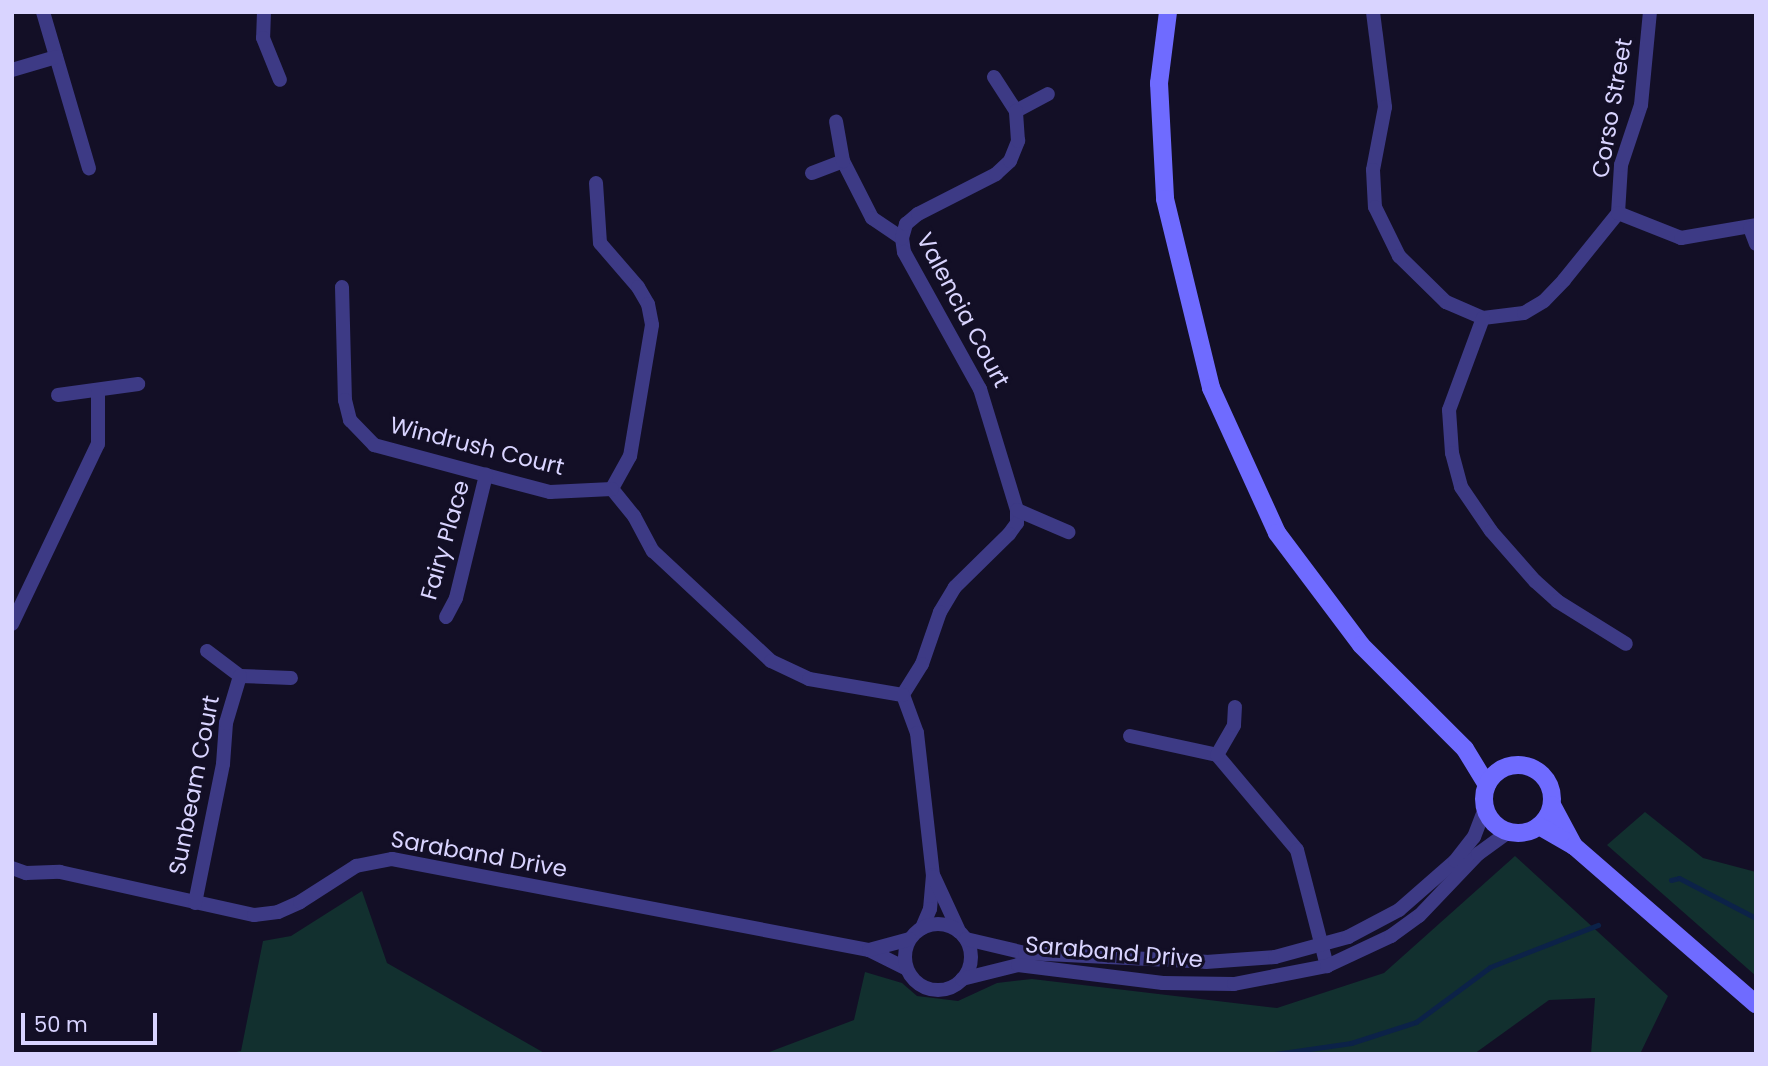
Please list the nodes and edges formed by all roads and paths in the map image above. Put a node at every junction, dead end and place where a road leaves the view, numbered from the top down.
1 (43, 12) edge
2 (264, 12) edge
3 (1168, 12) edge
4 (1373, 12) edge
5 (1650, 12) edge
6 (56, 57) junction
7 (12, 70) edge
8 (993, 77) dead end
9 (280, 80) dead end
10 (1048, 94) dead end
11 (1016, 111) junction
12 (836, 122) dead end
13 (844, 161) junction
14 (89, 168) dead end
15 (812, 173) dead end
16 (596, 183) dead end
17 (1618, 213) junction
18 (1753, 227) edge
19 (902, 238) junction
20 (1756, 244) edge
21 (342, 287) dead end
22 (1483, 318) junction
23 (138, 384) dead end
24 (98, 392) junction
25 (58, 395) dead end
26 (486, 475) junction
27 (612, 489) junction
28 (1017, 510) junction
29 (1068, 532) dead end
30 (446, 617) dead end
31 (12, 624) edge
32 (1626, 645) dead end
33 (207, 651) dead end
34 (240, 676) junction
35 (291, 678) dead end
36 (903, 695) junction
37 (1235, 707) dead end
38 (1130, 736) dead end
39 (1465, 749) junction
40 (1217, 755) junction
41 (1505, 768) junction
42 (1487, 785) junction
43 (1552, 806) junction
44 (1485, 809) junction
45 (1539, 826) junction
46 (1508, 832) junction
47 (1574, 846) junction
48 (12, 868) edge
49 (933, 875) junction
50 (195, 904) junction
51 (922, 928) junction
52 (962, 935) junction
53 (910, 939) junction
54 (1322, 945) junction
55 (869, 950) junction
56 (1327, 966) junction
57 (907, 969) junction
58 (962, 979) junction
59 (1756, 1004) edge

1 - 6 street
2 - 9 street
3 - 39 street
4 - 22 street
5 - 17 street, Corso Street
6 - 7 street
6 - 14 street
8 - 11 street
10 - 11 street
11 - 19 street
12 - 13 street, Valencia Court
13 - 15 street
13 - 19 street, Valencia Court
16 - 27 street
17 - 18 street
17 - 22 street
18 - 20 street
19 - 28 street, Valencia Court
21 - 26 street, Windrush Court
22 - 32 street
23 - 24 street
24 - 25 street
24 - 31 street
26 - 27 street, Windrush Court
26 - 30 street, Fairy Place
27 - 36 street
28 - 29 street
28 - 36 street
33 - 34 street, Sunbeam Court
34 - 35 street, Sunbeam Court
34 - 50 street, Sunbeam Court
36 - 49 street
37 - 40 street
38 - 40 street
39 - 41 street
39 - 42 street
40 - 54 street
41 - 42 street
41 - 43 street
42 - 44 street
43 - 45 street
43 - 47 street
44 - 46 street
44 - 54 street, Saraband Drive
45 - 46 street
45 - 47 street
46 - 56 street, Saraband Drive
47 - 59 street
48 - 50 street, Saraband Drive
49 - 51 street
49 - 52 street
50 - 55 street, Saraband Drive
51 - 52 street
51 - 53 street
52 - 54 street, Saraband Drive
52 - 58 street
53 - 55 street, Saraband Drive
53 - 57 street
54 - 56 street
55 - 57 street, Saraband Drive
56 - 58 street, Saraband Drive
57 - 58 street

